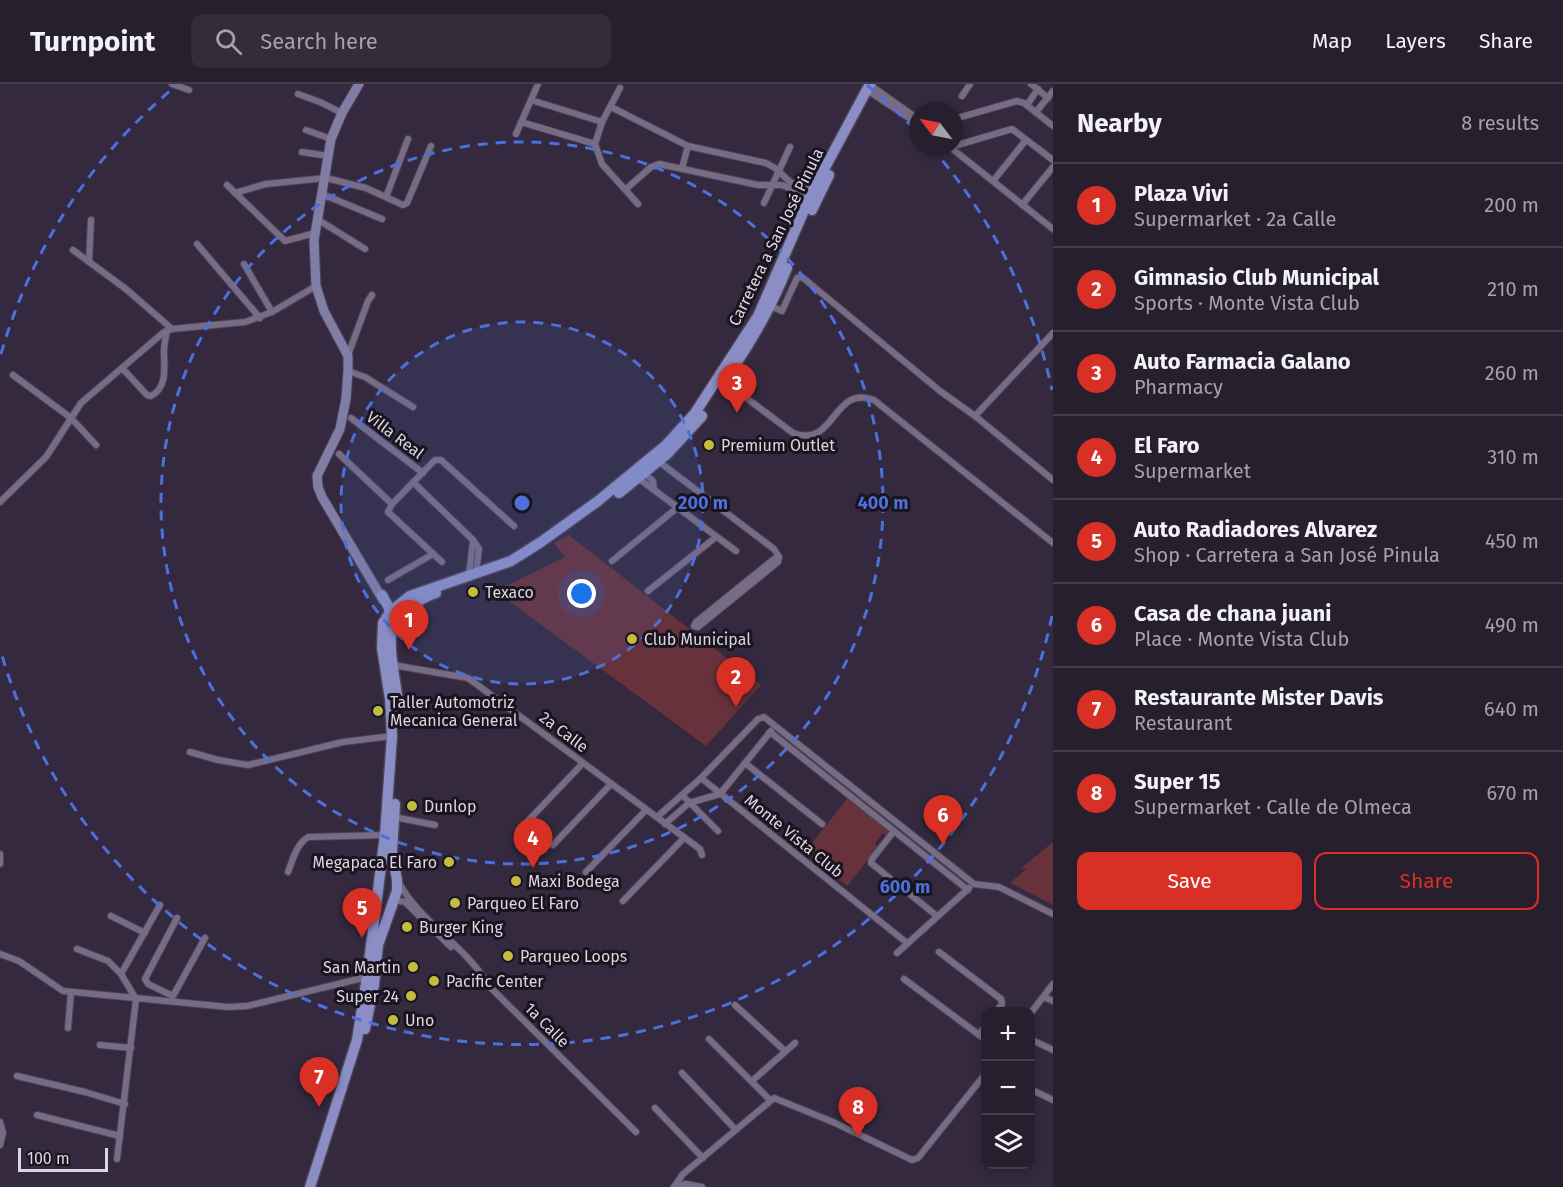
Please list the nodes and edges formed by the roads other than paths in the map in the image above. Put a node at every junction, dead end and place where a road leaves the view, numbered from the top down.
1 (172, 84) edge
2 (359, 84) edge
3 (538, 84) edge
4 (970, 84) edge
5 (1031, 84) edge
6 (872, 87) edge
7 (620, 88) dead end
8 (189, 90) dead end
9 (1038, 90) junction
10 (1053, 91) edge
11 (298, 94) dead end
12 (962, 96) dead end
13 (1048, 98) junction
14 (531, 100) junction
15 (1027, 105) junction
16 (611, 106) junction
17 (1036, 112) junction
18 (342, 113) junction
19 (909, 113) edge
20 (963, 116) edge
21 (909, 117) edge
22 (521, 122) junction
23 (603, 122) junction
24 (1053, 126) edge
25 (306, 130) dead end
26 (516, 134) dead end
27 (331, 139) junction
28 (408, 139) dead end
29 (1026, 140) junction
30 (963, 143) edge
31 (594, 144) junction
32 (431, 146) dead end
33 (688, 146) junction
34 (790, 147) dead end
35 (302, 152) dead end
36 (328, 156) junction
37 (962, 156) edge
38 (1053, 160) edge
39 (1053, 167) edge
40 (682, 168) junction
41 (778, 171) junction
42 (326, 177) junction
43 (993, 182) junction
44 (227, 185) dead end
45 (772, 185) junction
46 (626, 189) junction
47 (811, 193) junction
48 (235, 194) junction
49 (322, 194) junction
50 (386, 197) junction
51 (764, 203) dead end
52 (638, 204) dead end
53 (1022, 205) junction
54 (317, 219) junction
55 (382, 219) dead end
56 (91, 220) dead end
57 (1052, 226) edge
58 (315, 233) junction
59 (197, 244) dead end
60 (365, 249) dead end
61 (73, 250) dead end
62 (90, 262) junction
63 (244, 264) dead end
64 (316, 286) junction
65 (372, 296) dead end
66 (771, 306) junction
67 (272, 312) junction
68 (260, 318) junction
69 (169, 330) junction
70 (1053, 333) edge
71 (348, 356) junction
72 (122, 368) junction
73 (348, 371) junction
74 (13, 375) dead end
75 (725, 381) junction
76 (413, 407) dead end
77 (975, 416) junction
78 (71, 418) junction
79 (351, 418) dead end
80 (96, 445) dead end
81 (339, 454) dead end
82 (658, 461) junction
83 (423, 473) junction
84 (644, 478) junction
85 (1053, 480) edge
86 (413, 482) junction
87 (0, 502) edge
88 (392, 504) junction
89 (677, 508) junction
90 (514, 526) dead end
91 (716, 537) junction
92 (1053, 543) edge
93 (736, 551) dead end
94 (434, 554) junction
95 (612, 561) dead end
96 (442, 562) dead end
97 (472, 574) junction
98 (388, 580) dead end
99 (648, 591) dead end
100 (382, 596) junction
101 (404, 599) junction
102 (723, 603) junction
103 (391, 610) junction
104 (383, 623) junction
105 (392, 652) junction
106 (391, 670) junction
107 (775, 726) junction
108 (770, 732) junction
109 (392, 736) junction
110 (190, 752) dead end
111 (745, 763) junction
112 (581, 766) junction
113 (701, 778) junction
114 (609, 786) junction
115 (855, 789) junction
116 (720, 794) junction
117 (682, 795) junction
118 (850, 795) junction
119 (689, 803) junction
120 (644, 812) junction
121 (394, 817) junction
122 (657, 817) junction
123 (526, 823) dead end
124 (665, 824) junction
125 (822, 824) dead end
126 (435, 825) dead end
127 (718, 831) dead end
128 (894, 831) junction
129 (385, 835) junction
130 (684, 838) junction
131 (553, 845) dead end
132 (0, 854) edge
133 (702, 855) dead end
134 (0, 864) edge
135 (288, 872) dead end
136 (586, 872) dead end
137 (378, 878) junction
138 (397, 880) junction
139 (974, 884) junction
140 (968, 890) junction
141 (376, 898) junction
142 (394, 900) junction
143 (623, 901) dead end
144 (160, 905) dead end
145 (1053, 914) edge
146 (111, 916) dead end
147 (937, 916) junction
148 (177, 918) dead end
149 (145, 933) junction
150 (205, 938) dead end
151 (907, 943) junction
152 (451, 947) dead end
153 (77, 949) dead end
154 (939, 952) dead end
155 (897, 953) dead end
156 (0, 954) edge
157 (122, 974) junction
158 (367, 977) junction
159 (904, 979) dead end
160 (1053, 984) edge
161 (151, 985) junction
162 (71, 992) junction
163 (1044, 997) junction
164 (136, 999) junction
165 (150, 1000) junction
166 (1053, 1001) edge
167 (735, 1005) dead end
168 (999, 1007) edge
169 (1035, 1008) edge
170 (366, 1027) junction
171 (68, 1028) dead end
172 (981, 1032) edge
173 (979, 1035) joint
174 (709, 1039) dead end
175 (1035, 1041) edge
176 (795, 1043) dead end
177 (100, 1045) dead end
178 (131, 1048) junction
179 (1053, 1050) edge
180 (785, 1051) junction
181 (682, 1073) dead end
182 (17, 1076) dead end
183 (981, 1079) edge
184 (752, 1081) junction
185 (1035, 1091) edge
186 (770, 1100) junction
187 (1053, 1100) edge
188 (125, 1104) junction
189 (655, 1108) dead end
190 (38, 1115) dead end
191 (0, 1122) edge
192 (734, 1127) junction
193 (636, 1132) dead end
194 (120, 1136) junction
195 (0, 1145) edge
196 (703, 1158) junction
197 (117, 1160) dead end
198 (310, 1187) edge
199 (316, 1187) edge
200 (674, 1187) edge
201 (702, 1187) edge

1 - 8 street
2 - 18 street
3 - 14 street
4 - 12 street
5 - 9 street
6 - 19 street
6 - 21 street
6 - 47 main road, Carretera a San José Pinula
6 - 66 main road, Carretera a San José Pinula
7 - 16 street
9 - 13 street
9 - 15 street
10 - 13 street
11 - 18 street
13 - 17 street
14 - 22 street
14 - 23 street
15 - 17 street
15 - 20 street
16 - 23 street
16 - 33 street
17 - 24 street
18 - 27 street
22 - 26 street
22 - 31 street
23 - 31 street
25 - 27 street
27 - 36 street
28 - 50 street
29 - 30 street
29 - 38 street
29 - 43 street
31 - 46 street
32 - 50 street
33 - 40 street
33 - 41 street
34 - 41 street
35 - 36 street
36 - 42 street
37 - 43 street
39 - 53 street
40 - 45 street
40 - 46 street
41 - 45 street
41 - 47 street
42 - 48 street
42 - 49 street
42 - 50 street
43 - 53 street
44 - 48 street
45 - 47 street
45 - 51 street
46 - 52 street
47 - 97 main road, Carretera a San José Pinula
48 - 58 street
49 - 54 street
49 - 55 street
53 - 57 street
54 - 58 street
54 - 60 street
56 - 62 street
58 - 64 street
59 - 68 street
61 - 62 street
62 - 69 street
63 - 67 street
64 - 67 street
64 - 71 street
65 - 71 street
66 - 75 main road, Carretera a San José Pinula
66 - 77 street
67 - 68 street
68 - 69 street
69 - 72 street
69 - 72 street
70 - 77 street
71 - 73 street
72 - 78 street
73 - 76 street
73 - 100 street
74 - 78 street
75 - 82 main road, Carretera a San José Pinula
75 - 92 street
77 - 85 street
78 - 80 street
78 - 87 street
79 - 83 street, Villa Real
81 - 88 street
82 - 84 main road, Carretera a San José Pinula
82 - 102 street
83 - 86 street, Villa Real
83 - 90 street, Villa Real
84 - 89 street
84 - 105 main road, Carretera a San José Pinula
86 - 88 street, Villa Real
86 - 97 street, Villa Real
88 - 94 street
89 - 91 street
89 - 95 street
91 - 93 street
91 - 99 street
94 - 96 street
94 - 98 street
97 - 101 main road, Carretera a San José Pinula
100 - 101 street
100 - 103 main road
100 - 104 street
101 - 103 main road, Carretera a San José Pinula
102 - 102 street
103 - 104 main road, Carretera a San José Pinula
103 - 105 main road
104 - 106 main road, Carretera a San José Pinula
105 - 106 main road, Carretera a San José Pinula
106 - 109 main road, Carretera a San José Pinula
106 - 112 street, 2a Calle
106 - 121 main road, Carretera a San José Pinula
107 - 108 street, Monte Vista Club
107 - 113 street
107 - 115 street
108 - 111 street, Monte Vista Club
108 - 118 street
109 - 110 street
109 - 129 main road, Carretera a San José Pinula
111 - 116 street, Monte Vista Club
111 - 125 street, Monte Vista Club
112 - 114 street, 2a Calle
112 - 123 street
113 - 116 street, Monte Vista Club
113 - 117 street
114 - 120 street, 2a Calle
114 - 131 street
115 - 118 street
115 - 139 street
116 - 119 street, Monte Vista Club
116 - 151 street, Monte Vista Club
117 - 119 street
117 - 122 street
118 - 128 street
119 - 124 street, Monte Vista Club
119 - 127 street
120 - 122 street, 2a Calle
120 - 136 street
121 - 126 street
121 - 138 main road, Carretera a San José Pinula
122 - 124 street, 2a Calle
124 - 130 street, 2a Calle
128 - 140 street
128 - 147 street, Monte Vista Club
129 - 135 street
129 - 137 main road, Carretera a San José Pinula
130 - 133 street, 2a Calle
130 - 143 street
132 - 134 street
137 - 138 main road
137 - 141 main road, Carretera a San José Pinula
138 - 142 main road, Carretera a San José Pinula
138 - 193 street, 1a Calle
139 - 140 street
139 - 145 street
140 - 147 street
141 - 142 main road
141 - 158 main road, Carretera a San José Pinula
142 - 152 street
142 - 170 main road, Carretera a San José Pinula
144 - 149 street
146 - 149 street
147 - 151 street
148 - 161 street
149 - 157 street
150 - 161 street
151 - 155 street
153 - 157 street
154 - 168 street
156 - 162 street
157 - 164 street
158 - 165 street
158 - 170 main road
158 - 198 main road, Carretera a San José Pinula
159 - 173 street
160 - 163 street
161 - 165 street
162 - 164 street
162 - 171 street
163 - 166 street
163 - 169 street
164 - 165 street
164 - 178 street
167 - 180 street
170 - 199 main road, Carretera a San José Pinula
172 - 173 street
174 - 184 street
175 - 179 street
176 - 180 street
177 - 178 street
178 - 188 street
180 - 184 street
181 - 192 street
182 - 188 street
183 - 186 street
184 - 186 street
185 - 187 street
186 - 192 street
188 - 194 street
189 - 196 street
190 - 194 street
191 - 195 street
192 - 196 street
194 - 197 street
196 - 200 street
200 - 201 street

